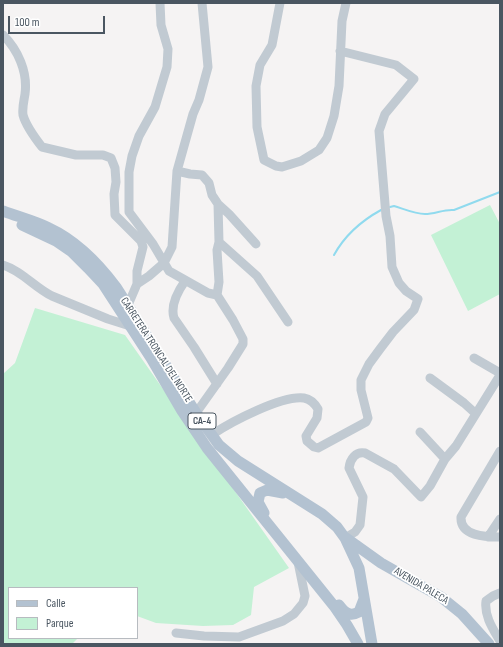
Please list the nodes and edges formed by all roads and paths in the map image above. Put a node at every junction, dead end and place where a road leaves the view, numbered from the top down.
1 (160, 3) edge
2 (202, 3) edge
3 (280, 3) edge
4 (346, 3) edge
5 (3, 35) edge
6 (340, 51) junction
7 (177, 171) junction
8 (218, 204) junction
9 (3, 211) edge
10 (3, 219) edge
11 (219, 242) junction
12 (256, 244) dead end
13 (164, 263) junction
14 (3, 265) edge
15 (185, 280) junction
16 (136, 284) junction
17 (217, 295) junction
18 (128, 305) junction
19 (288, 322) dead end
20 (130, 326) junction
21 (474, 358) dead end
22 (500, 374) edge
23 (430, 378) dead end
24 (217, 384) junction
25 (196, 413) junction
26 (475, 414) junction
27 (420, 432) dead end
28 (213, 434) junction
29 (500, 451) edge
30 (445, 459) junction
31 (292, 495) junction
32 (500, 519) edge
33 (274, 531) junction
34 (488, 537) junction
35 (500, 537) edge
36 (345, 538) junction
37 (285, 543) junction
38 (298, 560) junction
39 (385, 565) junction
40 (359, 568) junction
41 (500, 593) edge
42 (364, 598) junction
43 (176, 633) dead end
44 (237, 640) edge
45 (500, 641) edge
46 (358, 644) edge
47 (372, 644) edge
48 (489, 644) edge

1 - 13 street
2 - 7 street
3 - 6 street
4 - 6 street
5 - 16 street
6 - 28 street
7 - 8 street
7 - 13 street
8 - 11 street
8 - 12 street
9 - 18 main road, CARRETERA TRONCAL DEL NORTE / CA-4
10 - 20 main road, CARRETERA TRONCAL DEL NORTE / CA-4
11 - 17 street
11 - 19 street
13 - 15 street
13 - 16 street
14 - 20 street
15 - 17 street
15 - 24 street
16 - 18 street
17 - 24 street
18 - 25 main road, CARRETERA TRONCAL DEL NORTE / CA-4
20 - 33 main road, CARRETERA TRONCAL DEL NORTE / CA-4
21 - 22 street
22 - 26 street
23 - 26 street
24 - 25 street
25 - 28 main road, CARRETERA TRONCAL DEL NORTE / CA-4
26 - 30 street
27 - 30 street
28 - 31 main road, CARRETERA TRONCAL DEL NORTE / CA-4
29 - 34 street
30 - 36 street
31 - 33 main road
31 - 36 main road, CARRETERA TRONCAL DEL NORTE / CA-4
32 - 34 street
33 - 37 main road, CARRETERA TRONCAL DEL NORTE / CA-4
34 - 35 street
36 - 39 main road, AVENIDA PALECA
36 - 40 main road, CARRETERA TRONCAL DEL NORTE / CA-4
37 - 38 main road, CARRETERA TRONCAL DEL NORTE / CA-4
37 - 42 main road
38 - 44 street
38 - 46 main road, CARRETERA TRONCAL DEL NORTE / CA-4
39 - 40 main road
39 - 48 main road, AVENIDA PALECA
40 - 42 main road, CARRETERA TRONCAL DEL NORTE / CA-4
41 - 45 street
42 - 47 main road, CARRETERA TRONCAL DEL NORTE / CA-4
43 - 44 street

